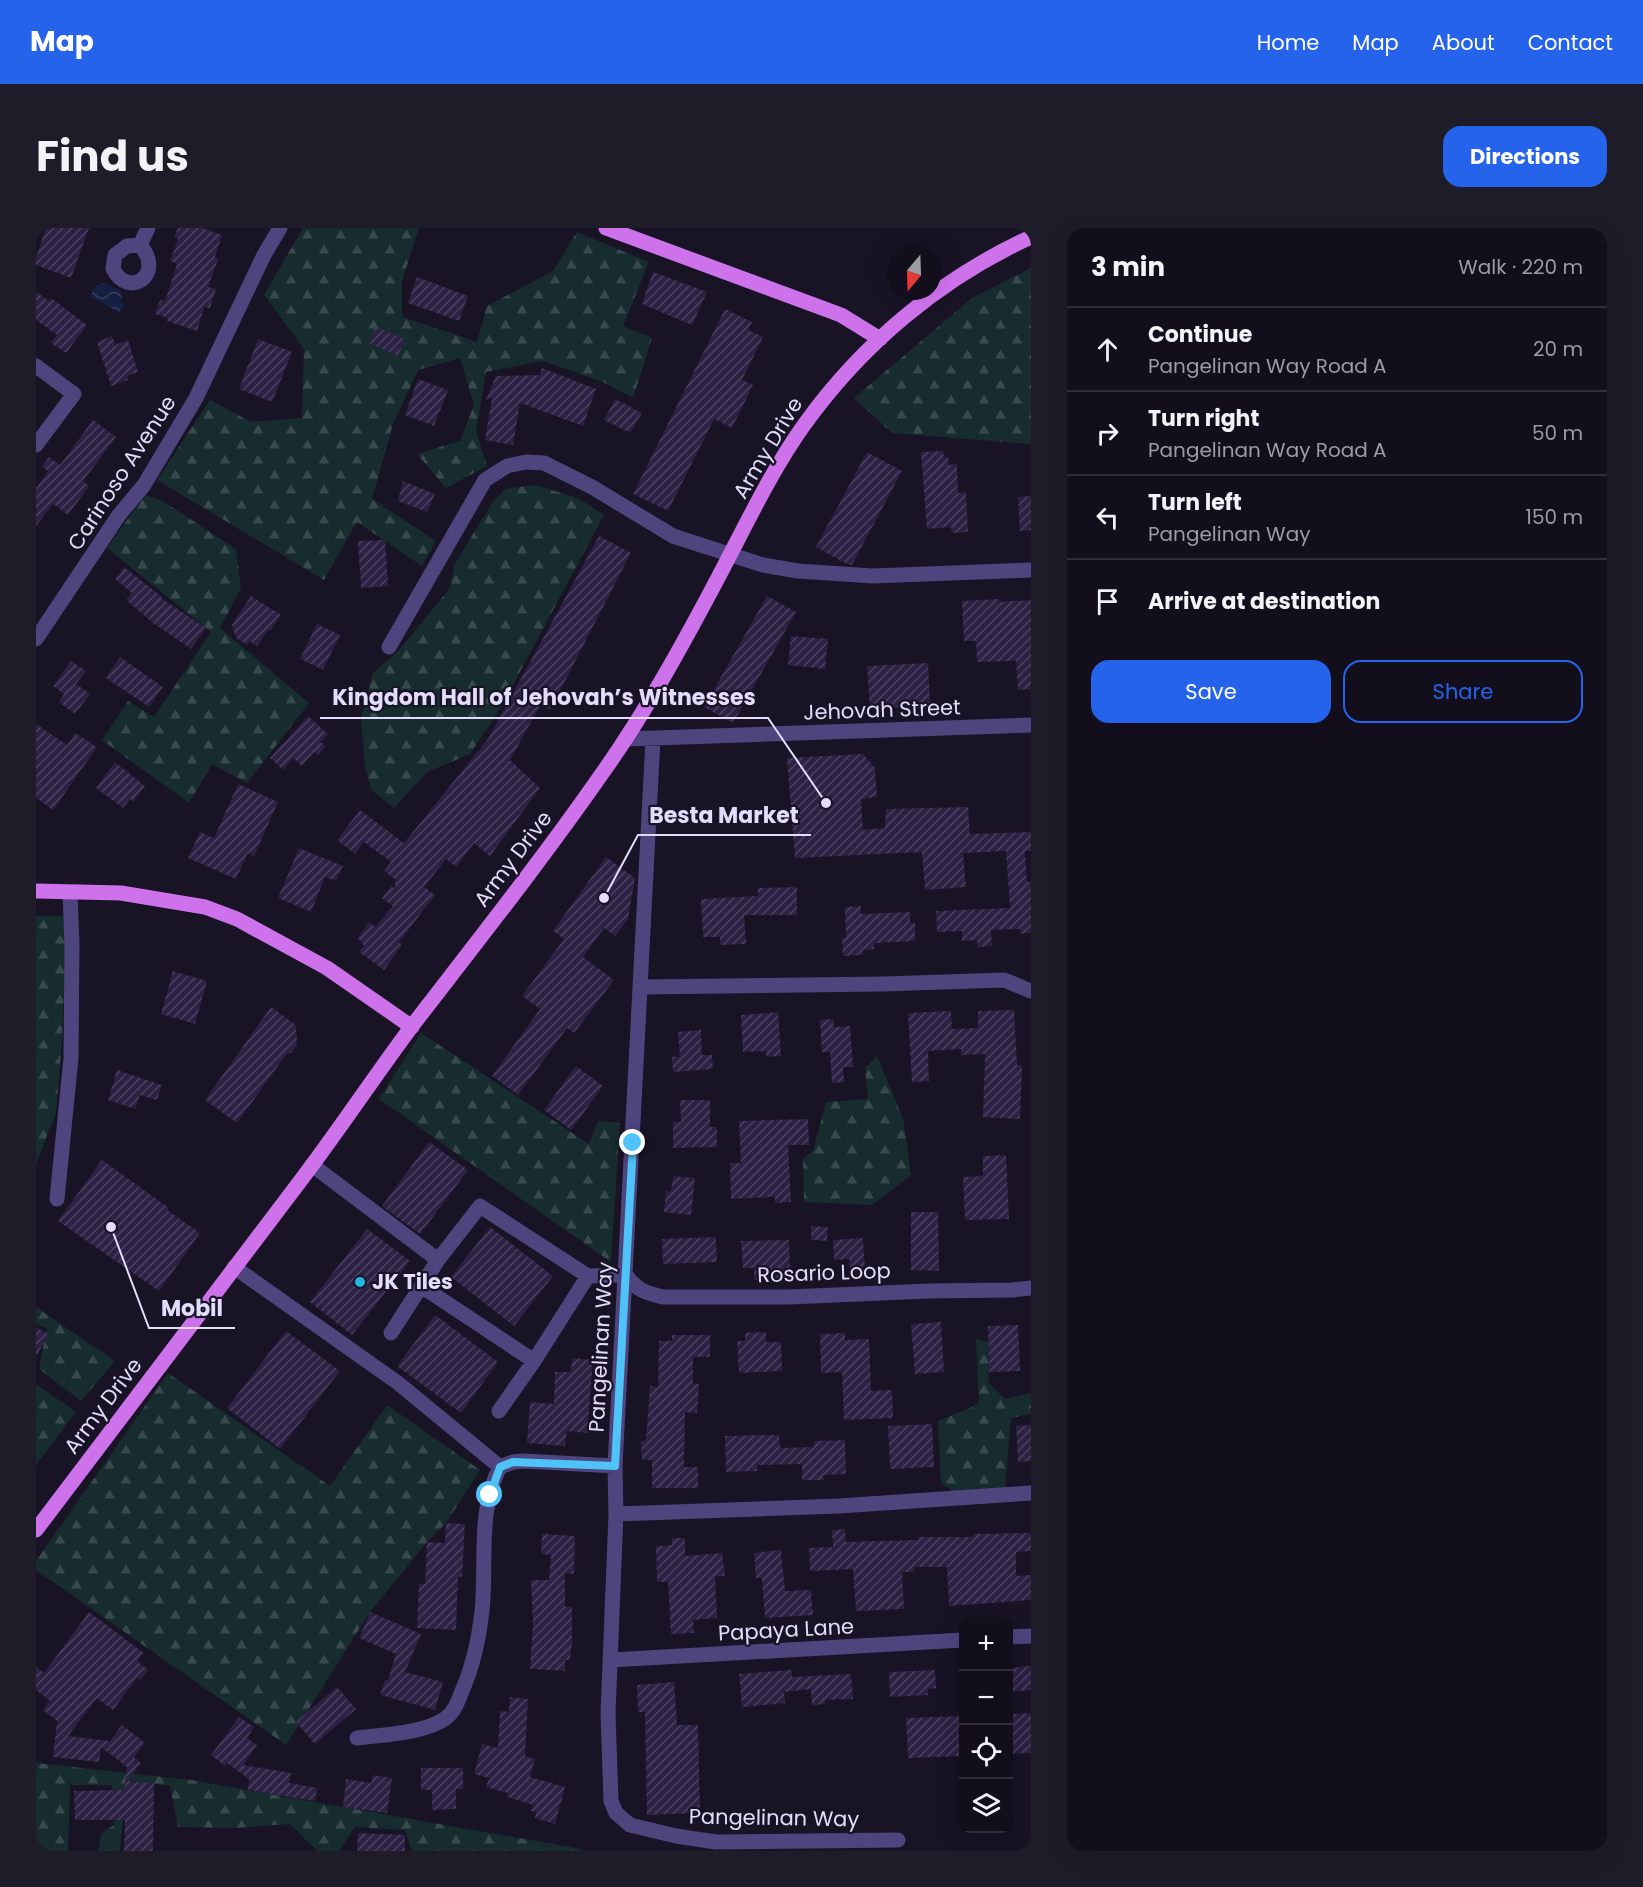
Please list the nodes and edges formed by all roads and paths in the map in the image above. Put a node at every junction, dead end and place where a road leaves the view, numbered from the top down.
1 (148, 228) edge
2 (280, 228) edge
3 (606, 228) edge
4 (1031, 237) edge
5 (140, 245) dead end
6 (880, 339) junction
7 (36, 366) edge
8 (36, 445) edge
9 (729, 555) junction
10 (1031, 570) edge
11 (36, 639) edge
12 (389, 647) dead end
13 (1031, 725) edge
14 (626, 739) junction
15 (653, 739) junction
16 (36, 891) edge
17 (70, 893) junction
18 (642, 987) junction
19 (1031, 991) edge
20 (412, 1027) junction
21 (312, 1165) junction
22 (57, 1199) dead end
23 (438, 1260) junction
24 (234, 1267) junction
25 (626, 1275) junction
26 (588, 1276) junction
27 (421, 1286) junction
28 (1031, 1288) edge
29 (391, 1333) dead end
30 (534, 1361) junction
31 (499, 1411) dead end
32 (615, 1466) junction
33 (500, 1467) junction
34 (1031, 1492) edge
35 (616, 1514) junction
36 (36, 1530) edge
37 (1031, 1636) edge
38 (1013, 1637) edge
39 (959, 1640) edge
40 (611, 1660) junction
41 (357, 1738) dead end
42 (898, 1840) dead end

1 - 5 street
2 - 11 street, Carinoso Avenue
3 - 6 main road
4 - 6 main road, Army Drive
6 - 9 main road, Army Drive
7 - 8 street
9 - 10 street
9 - 12 street
9 - 14 main road, Army Drive
13 - 15 street, Jehovah Street
14 - 15 street, Jehovah Street
14 - 20 main road, Army Drive
15 - 18 street, Pangelinan Way
16 - 17 main road
17 - 20 main road
17 - 22 street
18 - 19 street
18 - 25 street, Pangelinan Way
20 - 21 main road, Army Drive
21 - 23 street
21 - 24 main road, Army Drive
23 - 26 street
23 - 27 street
24 - 33 street
24 - 36 main road, Army Drive
25 - 26 street
25 - 28 street, Rosario Loop
25 - 32 street, Pangelinan Way
26 - 30 street
27 - 29 street
27 - 30 street
30 - 31 street
32 - 33 street
32 - 35 street, Pangelinan Way
33 - 41 street
34 - 35 street
35 - 40 street, Pangelinan Way
37 - 38 street
39 - 40 street, Papaya Lane
40 - 42 street, Pangelinan Way

